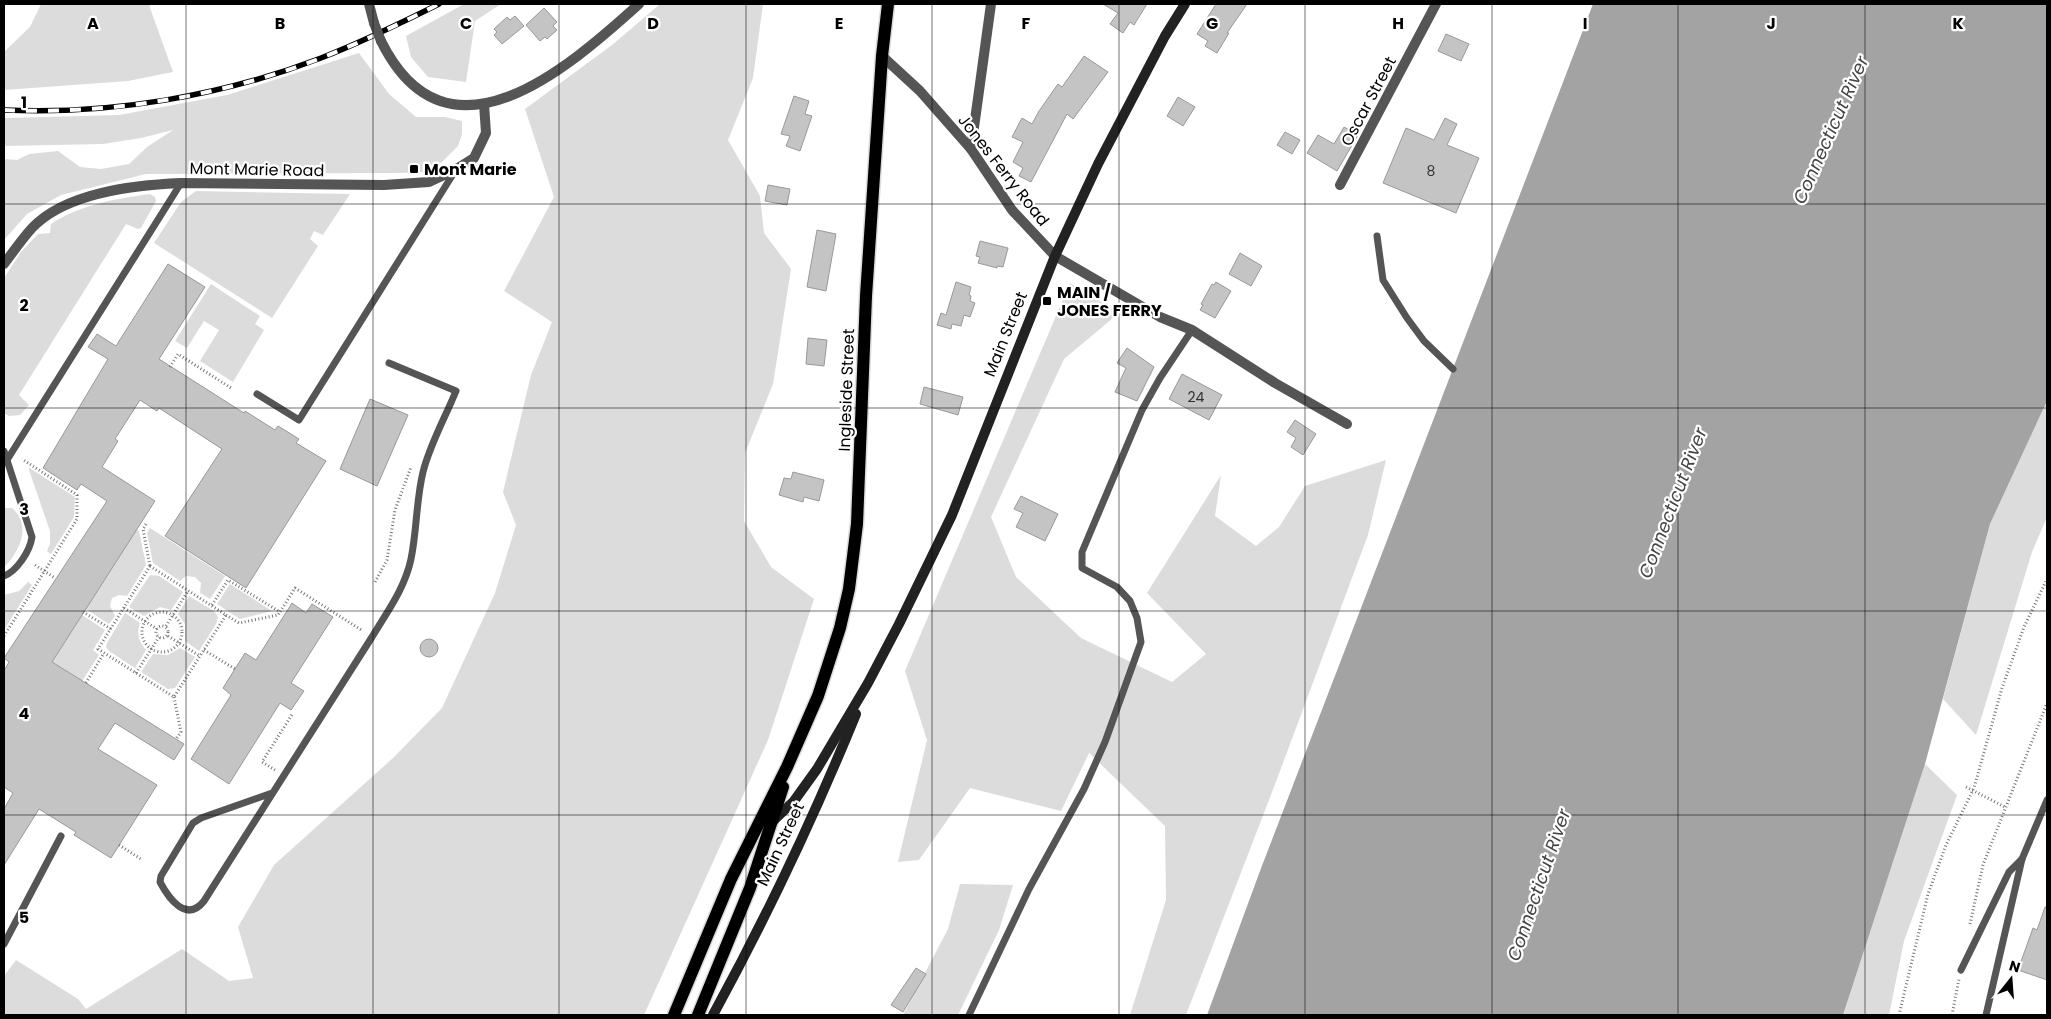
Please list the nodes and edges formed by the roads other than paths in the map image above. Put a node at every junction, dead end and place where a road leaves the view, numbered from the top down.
1 (368, 4) edge
2 (639, 4) edge
3 (888, 4) edge
4 (991, 4) edge
5 (1185, 4) edge
6 (1436, 4) edge
7 (882, 56) junction
8 (484, 104) junction
9 (971, 149) junction
10 (455, 170) junction
11 (181, 183) junction
12 (1340, 185) dead end
13 (1377, 236) dead end
14 (1055, 256) junction
15 (4, 264) edge
16 (1192, 330) junction
17 (389, 363) dead end
18 (1453, 369) dead end
19 (257, 394) dead end
20 (1347, 424) dead end
21 (4, 451) edge
22 (7, 460) junction
23 (4, 576) edge
24 (868, 683) junction
25 (787, 767) junction
26 (272, 793) junction
27 (2047, 800) edge
28 (772, 822) junction
29 (61, 836) dead end
30 (751, 837) junction
31 (2022, 860) junction
32 (731, 879) joint
33 (750, 888) joint
34 (4, 944) edge
35 (1961, 970) road end
36 (674, 1015) edge
37 (698, 1015) edge
38 (713, 1015) edge
39 (969, 1015) edge
40 (1986, 1015) edge

1 - 8 street, bridge
2 - 8 street
3 - 7 main road, Ingleside Street
4 - 9 street
5 - 14 main road, Main Street
6 - 12 street, Oscar Street
7 - 9 street, Jones Ferry Road
7 - 25 main road, Ingleside Street
8 - 10 street, Mont Marie Road
9 - 14 street, Jones Ferry Road
10 - 11 street, Mont Marie Road
10 - 19 lane
11 - 15 street, Mont Marie Road
11 - 22 lane
13 - 18 lane
14 - 16 street, Jones Ferry Road
14 - 24 main road, Main Street
16 - 20 street, Jones Ferry Road
16 - 39 lane
17 - 26 lane
21 - 22 lane
22 - 23 lane
24 - 28 main road, Main Street
24 - 38 main road, Main Street
25 - 28 main road, Ingleside Street
25 - 30 main road, Ingleside Street
26 - 26 lane
27 - 31 lane
28 - 30 main road, Main Street
28 - 33 main road, Ingleside Street
29 - 34 lane
30 - 32 main road, Ingleside Street
31 - 35 lane
31 - 40 lane
32 - 36 main road, Main Street
33 - 37 main road, Main Street

